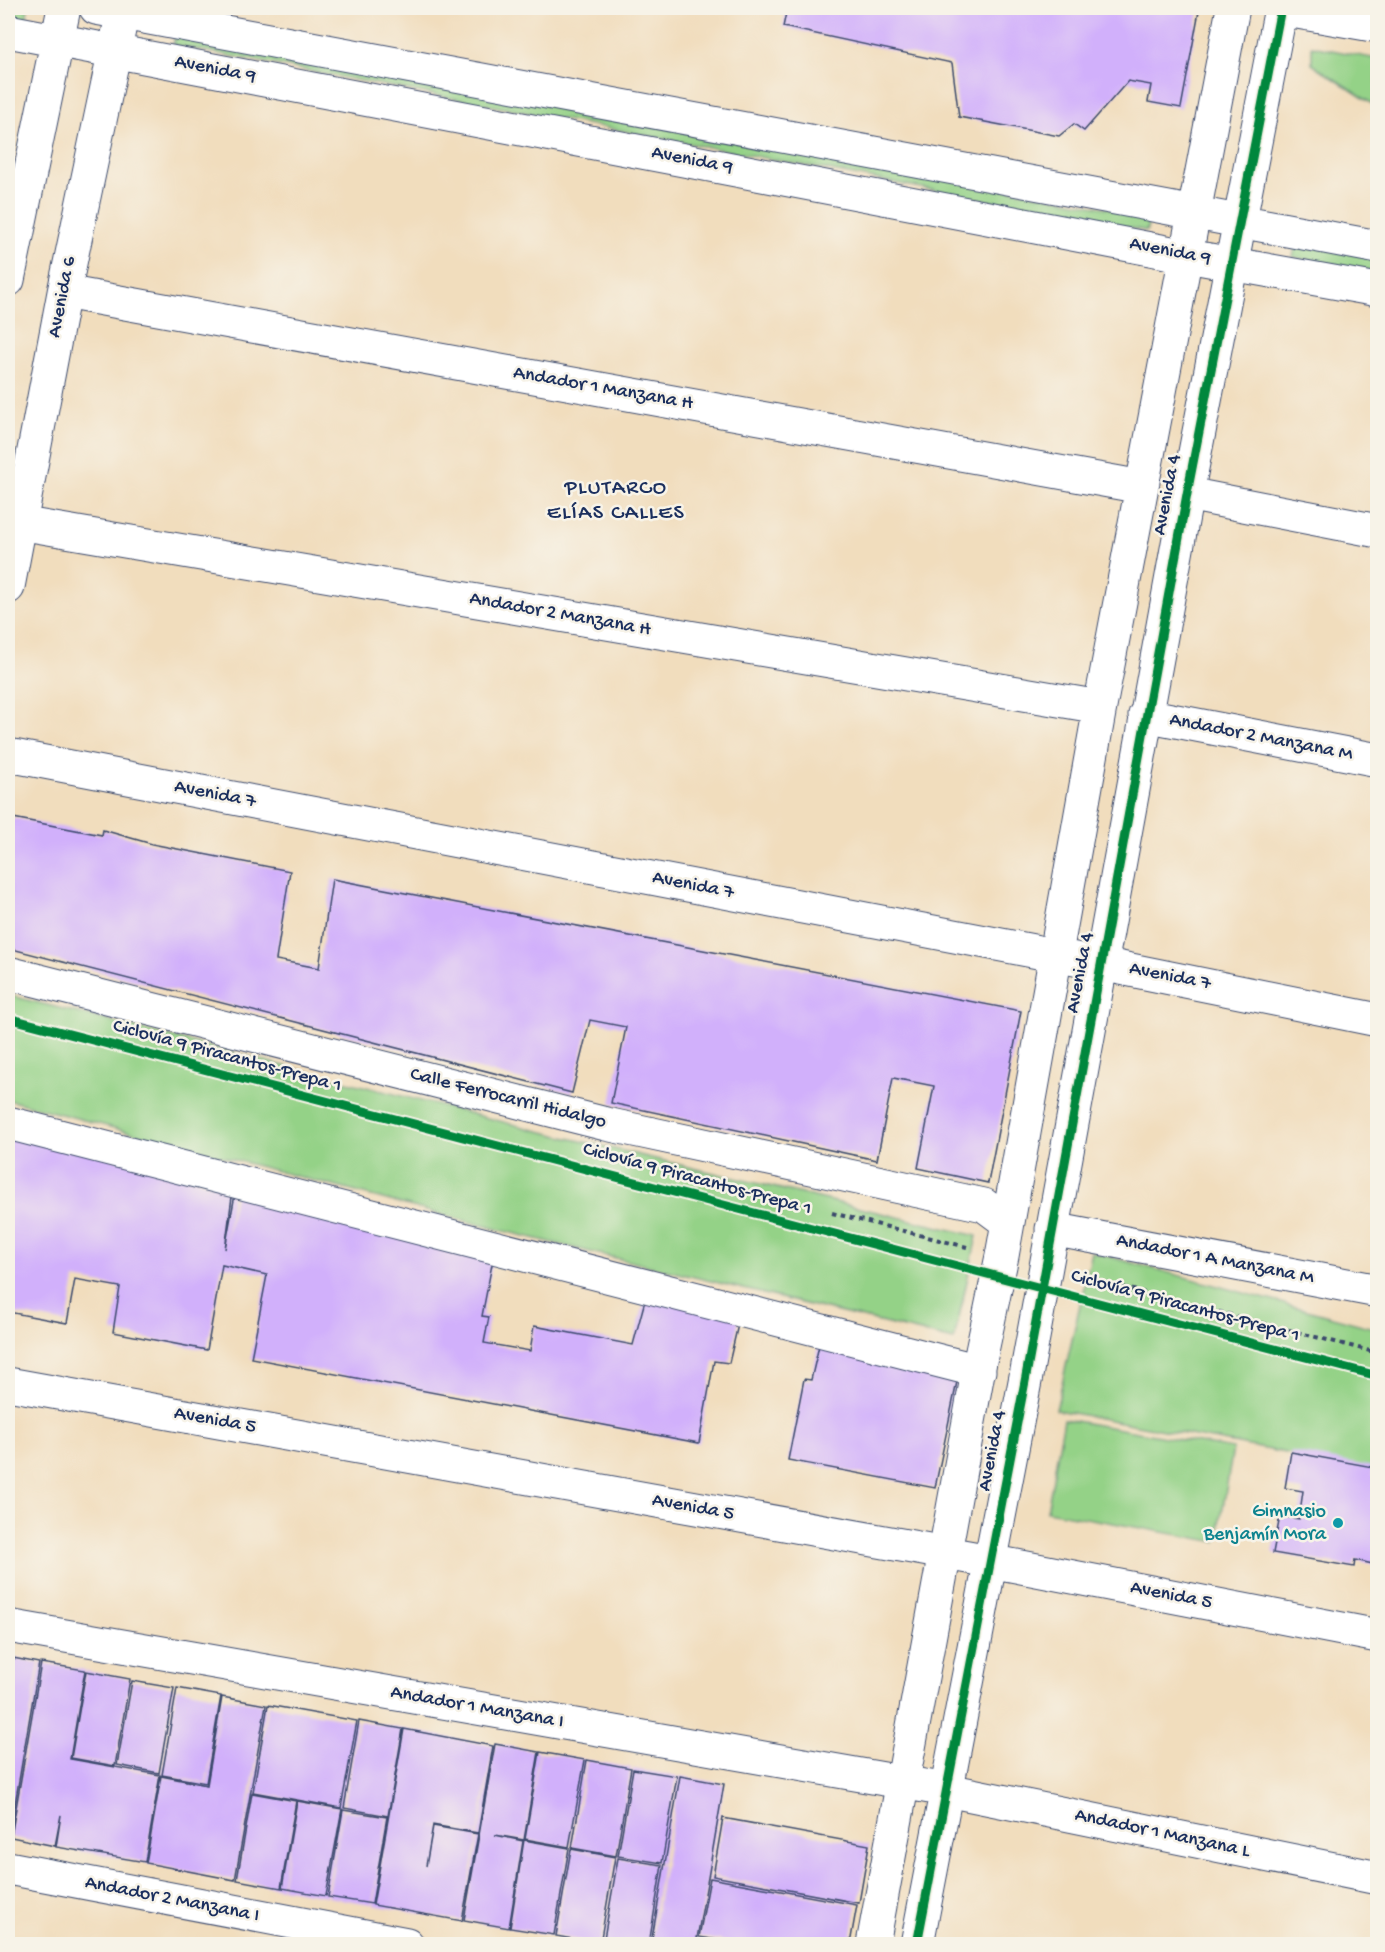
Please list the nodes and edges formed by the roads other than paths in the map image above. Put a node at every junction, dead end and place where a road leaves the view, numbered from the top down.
1 (64, 8) edge
2 (1233, 8) edge
3 (1281, 8) edge
4 (114, 9) edge
5 (1377, 26) edge
6 (8, 31) edge
7 (58, 40) junction
8 (114, 51) junction
9 (1206, 155) junction
10 (1251, 164) junction
11 (1195, 213) junction
12 (1239, 223) junction
13 (1377, 247) edge
14 (1187, 255) junction
15 (1232, 263) junction
16 (8, 276) edge
17 (1377, 290) edge
18 (64, 292) junction
19 (1174, 323) junction
20 (1218, 333) junction
21 (1142, 486) junction
22 (1187, 494) junction
23 (19, 524) junction
24 (1377, 531) edge
25 (8, 587) edge
26 (1100, 707) junction
27 (1145, 716) junction
28 (8, 755) edge
29 (1377, 760) edge
30 (1068, 890) junction
31 (1113, 897) junction
32 (1057, 955) junction
33 (1101, 964) junction
34 (8, 974) edge
35 (1046, 1011) junction
36 (1091, 1019) junction
37 (1377, 1020) edge
38 (8, 1123) edge
39 (1007, 1222) junction
40 (1052, 1229) junction
41 (1377, 1291) edge
42 (980, 1364) junction
43 (8, 1384) edge
44 (962, 1459) junction
45 (1008, 1469) junction
46 (945, 1553) junction
47 (990, 1562) junction
48 (8, 1626) edge
49 (1377, 1636) edge
50 (903, 1782) junction
51 (947, 1790) junction
52 (8, 1868) edge
53 (1377, 1878) edge
54 (407, 1944) edge
55 (873, 1944) edge
56 (917, 1944) edge

1 - 7 street
2 - 9 street, Avenida 4
3 - 5 street
3 - 10 street, Avenida 4
4 - 8 street, Avenida 6
4 - 11 street, Avenida 9
6 - 7 street, Avenida 9
7 - 8 street, Avenida 9
7 - 16 street
8 - 14 street, Avenida 9
8 - 18 street, Avenida 6
9 - 10 street
9 - 11 street, Avenida 4
10 - 12 street, Avenida 4
11 - 12 street, Avenida 9
11 - 14 street, Avenida 4
12 - 13 street, Avenida 9
12 - 15 street, Avenida 4
14 - 15 street, Avenida 9
14 - 19 street, Avenida 4
15 - 17 street, Avenida 9
15 - 20 street, Avenida 4
18 - 21 street, Andador 1 Manzana H
18 - 23 street, Avenida 6
19 - 20 street
19 - 21 street, Avenida 4
20 - 22 street, Avenida 4
21 - 26 street, Avenida 4
22 - 24 street
22 - 27 street, Avenida 4
23 - 25 street, Avenida 6
23 - 26 street, Andador 2 Manzana H
26 - 30 street, Avenida 4
27 - 29 street, Andador 2 Manzana M
27 - 31 street, Avenida 4
28 - 32 street, Avenida 7
30 - 31 street
30 - 32 street, Avenida 4
31 - 33 street, Avenida 4
32 - 33 street, Avenida 7
32 - 35 street, Avenida 4
33 - 36 street, Avenida 4
33 - 37 street, Avenida 7
34 - 39 street, Calle Ferrocarril Hidalgo
35 - 36 street
35 - 39 street, Avenida 4
36 - 40 street, Avenida 4
38 - 42 street
39 - 42 street, Avenida 4
40 - 41 street, Andador 1 A Manzana M
40 - 45 street, Avenida 4
42 - 44 street, Avenida 4
43 - 46 street, Avenida 5
44 - 45 street
44 - 46 street, Avenida 4
45 - 47 street, Avenida 4
46 - 47 street, Avenida 5
46 - 50 street, Avenida 4
47 - 49 street, Avenida 5
47 - 51 street, Avenida 4
48 - 50 street, Andador 1 Manzana I
50 - 51 street, Andador 1 Manzana I
50 - 55 street, Avenida 4
51 - 53 street, Andador 1 Manzana L
51 - 56 street, Avenida 4
52 - 54 street, Andador 2 Manzana I

